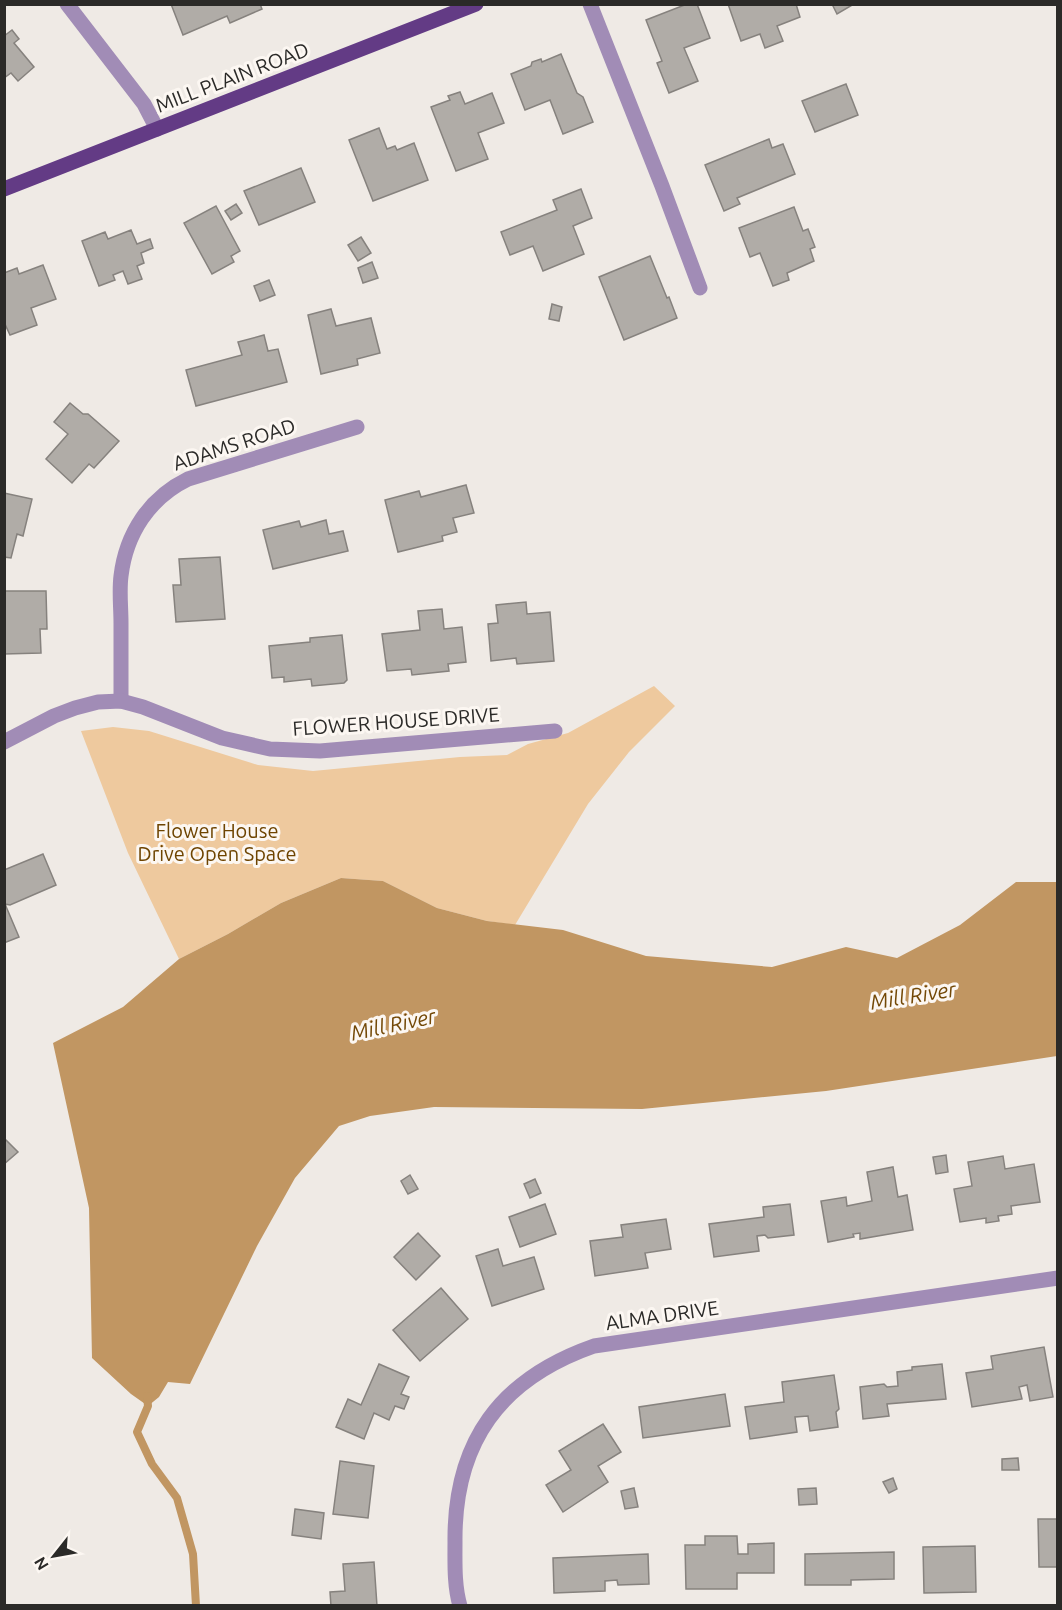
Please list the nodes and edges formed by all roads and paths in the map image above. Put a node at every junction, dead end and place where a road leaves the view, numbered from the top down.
1 (68, 4) edge
2 (476, 4) edge
3 (590, 4) edge
4 (157, 129) junction
5 (4, 189) edge
6 (700, 288) dead end
7 (357, 427) dead end
8 (122, 701) junction
9 (555, 731) dead end
10 (4, 741) edge
11 (1058, 1278) edge
12 (460, 1605) edge

1 - 4 street
2 - 4 main road, MILL PLAIN ROAD
3 - 6 street
4 - 5 main road, MILL PLAIN ROAD
7 - 8 street, ADAMS ROAD
8 - 9 street, FLOWER HOUSE DRIVE
8 - 10 street, FLOWER HOUSE DRIVE
11 - 12 street, ALMA DRIVE

